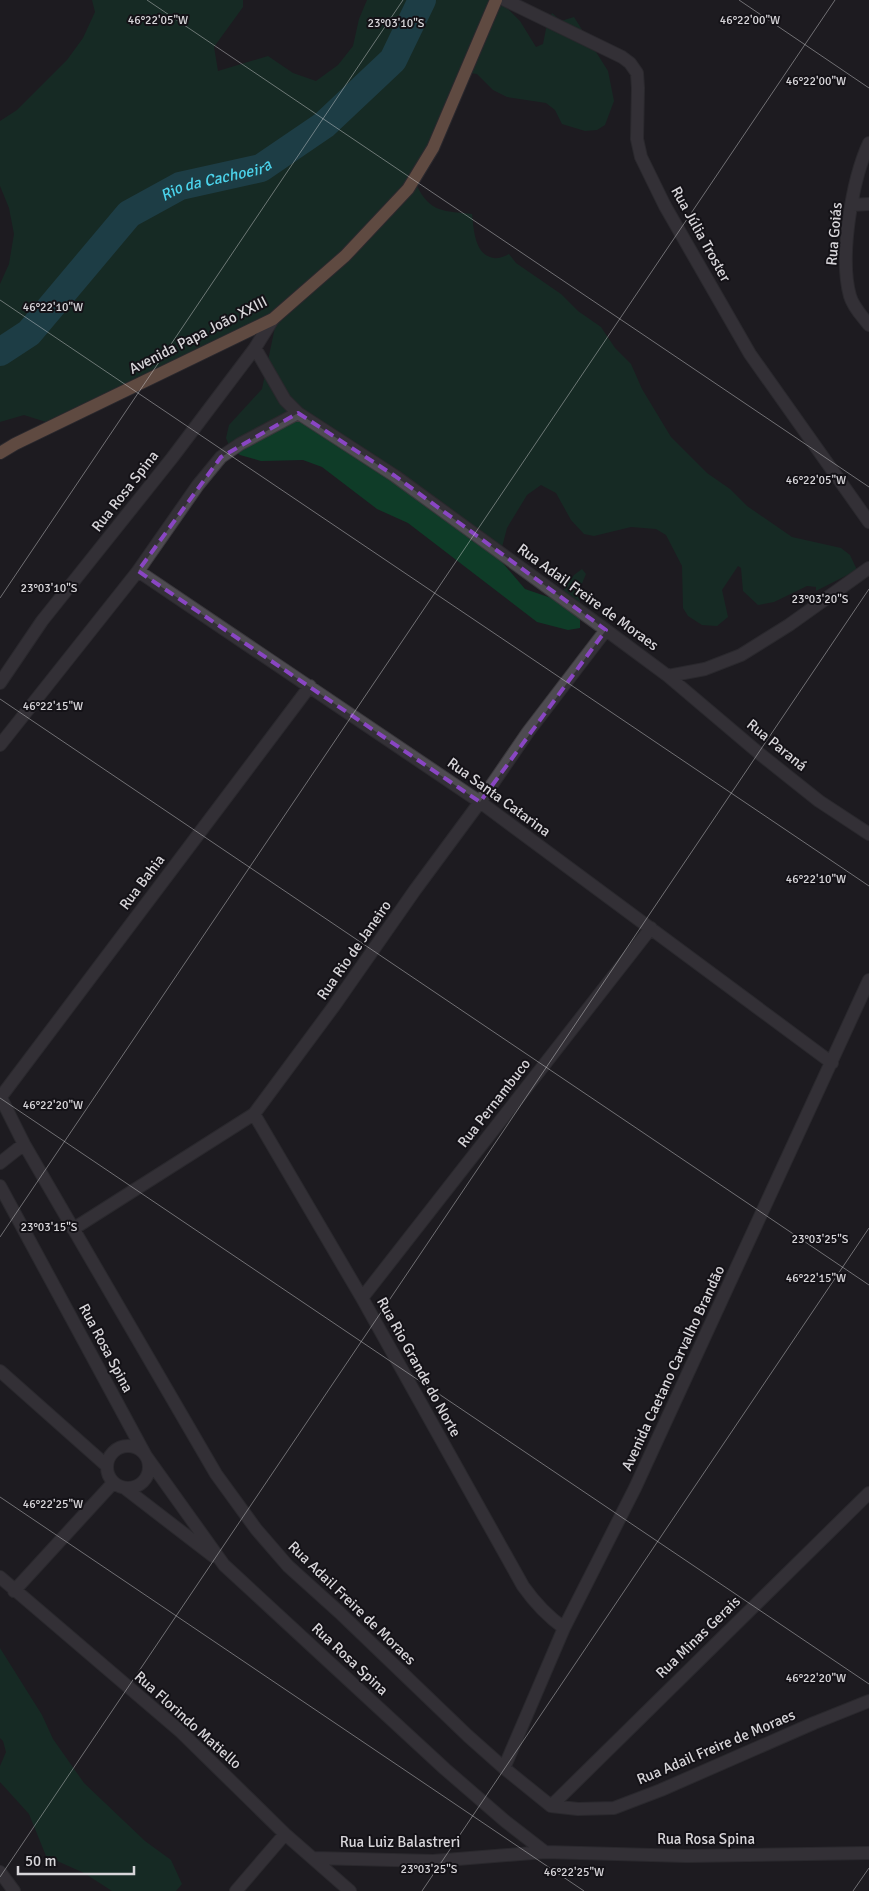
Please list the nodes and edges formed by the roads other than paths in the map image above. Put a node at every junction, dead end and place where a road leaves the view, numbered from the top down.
1 (496, 0) edge
2 (505, 0) edge
3 (869, 143) edge
4 (869, 204) edge
5 (852, 205) junction
6 (273, 319) junction
7 (869, 325) edge
8 (255, 348) junction
9 (298, 413) junction
10 (0, 453) edge
11 (869, 522) edge
12 (869, 568) edge
13 (138, 571) junction
14 (606, 630) junction
15 (668, 676) junction
16 (0, 683) edge
17 (310, 686) junction
18 (0, 745) edge
19 (480, 802) junction
20 (869, 834) edge
21 (651, 928) junction
22 (869, 980) edge
23 (832, 1063) junction
24 (0, 1097) edge
25 (254, 1114) junction
26 (24, 1144) junction
27 (0, 1163) edge
28 (0, 1186) edge
29 (72, 1229) junction
30 (362, 1298) junction
31 (0, 1371) edge
32 (146, 1456) junction
33 (107, 1466) junction
34 (113, 1483) junction
35 (126, 1489) junction
36 (869, 1493) edge
37 (224, 1565) junction
38 (0, 1577) edge
39 (14, 1591) junction
40 (564, 1628) junction
41 (869, 1701) edge
42 (504, 1768) junction
43 (551, 1806) junction
44 (285, 1834) junction
45 (545, 1852) junction
46 (869, 1853) edge
47 (314, 1858) junction
48 (0, 1872) edge
49 (14, 1891) edge
50 (236, 1891) edge
51 (350, 1891) edge

1 - 6 main road, Avenida Papa João XXIII
2 - 11 street, Rua Júlia Troster
3 - 5 street, Rua Goiás
4 - 5 street
5 - 7 street, Rua Goiás
6 - 8 street, Rua Rosa Spina
6 - 10 main road, Avenida Papa João XXIII
8 - 9 street, Rua Adail Freire de Moraes
8 - 16 street, Rua Rosa Spina
9 - 13 street
9 - 14 street, Rua Adail Freire de Moraes
12 - 15 street
13 - 17 street, Rua Santa Catarina
13 - 18 street
14 - 15 street, Rua Adail Freire de Moraes
14 - 19 street, Rua Rio de Janeiro
15 - 20 street, Rua Paraná
17 - 19 street, Rua Santa Catarina
17 - 24 street, Rua Bahia
19 - 21 street, Rua Santa Catarina
19 - 25 street, Rua Rio de Janeiro
21 - 23 street, Rua Santa Catarina
21 - 30 street, Rua Pernambuco
22 - 23 street, Avenida Caetano Carvalho Brandão
23 - 40 street, Avenida Caetano Carvalho Brandão
24 - 26 street, Rua Adail Freire de Moraes
25 - 29 street, Rua Rio de Janeiro
25 - 30 street, Rua Rio Grande do Norte
26 - 27 street
26 - 29 street, Rua Adail Freire de Moraes
28 - 32 street, Rua Rosa Spina
29 - 42 street, Rua Adail Freire de Moraes
30 - 40 street, Rua Rio Grande do Norte
31 - 33 street
32 - 33 street
32 - 35 street
32 - 37 street, Rua Rosa Spina
33 - 34 street
34 - 35 street
34 - 39 street
35 - 37 street
36 - 43 street, Rua Minas Gerais
37 - 45 street, Rua Rosa Spina
38 - 39 street, Rua Florindo Matiello
39 - 44 street, Rua Florindo Matiello
40 - 42 street, Avenida Caetano Carvalho Brandão
41 - 43 street, Rua Adail Freire de Moraes
42 - 43 street, Rua Adail Freire de Moraes
44 - 47 street, Rua Florindo Matiello
44 - 50 street
45 - 46 street, Rua Rosa Spina
45 - 47 street, Rua Luiz Balastreri
47 - 51 street, Rua Florindo Matiello
48 - 49 street

